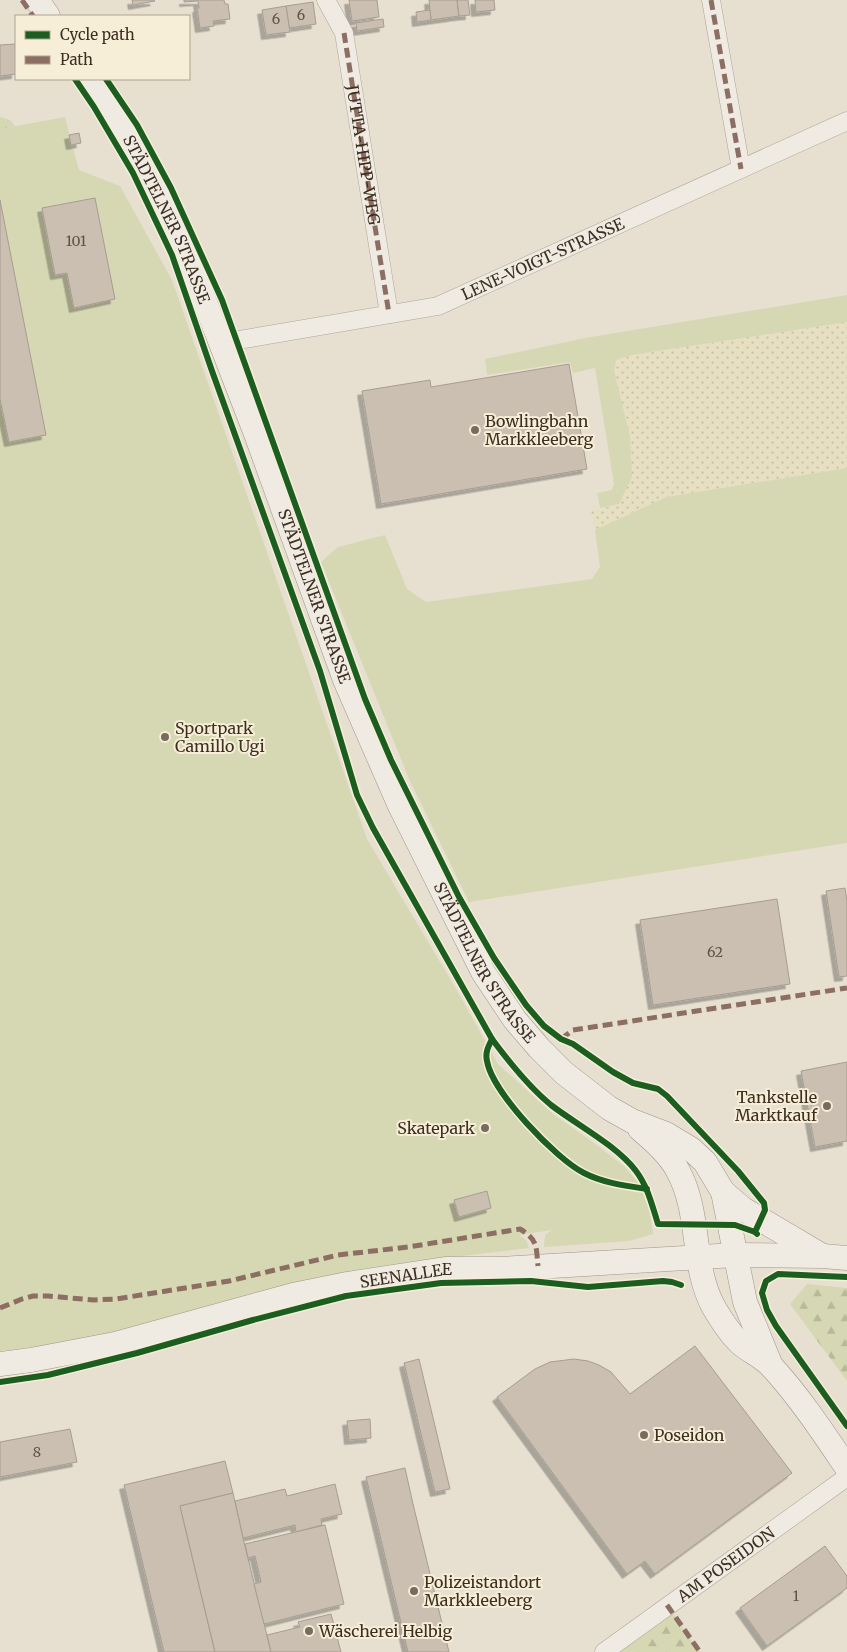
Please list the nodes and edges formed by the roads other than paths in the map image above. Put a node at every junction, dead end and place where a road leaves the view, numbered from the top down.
1 (37, 0) edge
2 (326, 0) edge
3 (711, 0) edge
4 (47, 15) edge
5 (90, 80) edge
6 (847, 121) edge
7 (741, 169) junction
8 (389, 314) junction
9 (221, 344) junction
10 (632, 1121) junction
11 (723, 1192) junction
12 (735, 1255) junction
13 (823, 1256) junction
14 (699, 1257) junction
15 (847, 1258) edge
16 (0, 1364) edge
17 (771, 1366) junction
18 (847, 1468) edge
19 (847, 1477) edge
20 (604, 1652) edge

1 - 4 street
2 - 8 street, JUTTA-HIPP-WEG
3 - 7 street
5 - 9 street, STÄDTELNER STRASSE
6 - 7 street, LENE-VOIGT-STRASSE
7 - 8 street, LENE-VOIGT-STRASSE
8 - 9 street, LENE-VOIGT-STRASSE
9 - 10 street, STÄDTELNER STRASSE
10 - 11 street, STÄDTELNER STRASSE
10 - 14 street, STÄDTELNER STRASSE
11 - 12 street, STÄDTELNER STRASSE
11 - 13 street, SEENALLEE
12 - 13 street, SEENALLEE
12 - 14 street, SEENALLEE
12 - 17 street, STÄDTELNER STRASSE
13 - 15 street, SEENALLEE
14 - 16 street, SEENALLEE
14 - 17 street, STÄDTELNER STRASSE
17 - 18 street, STÄDTELNER STRASSE
19 - 20 street, AM POSEIDON

